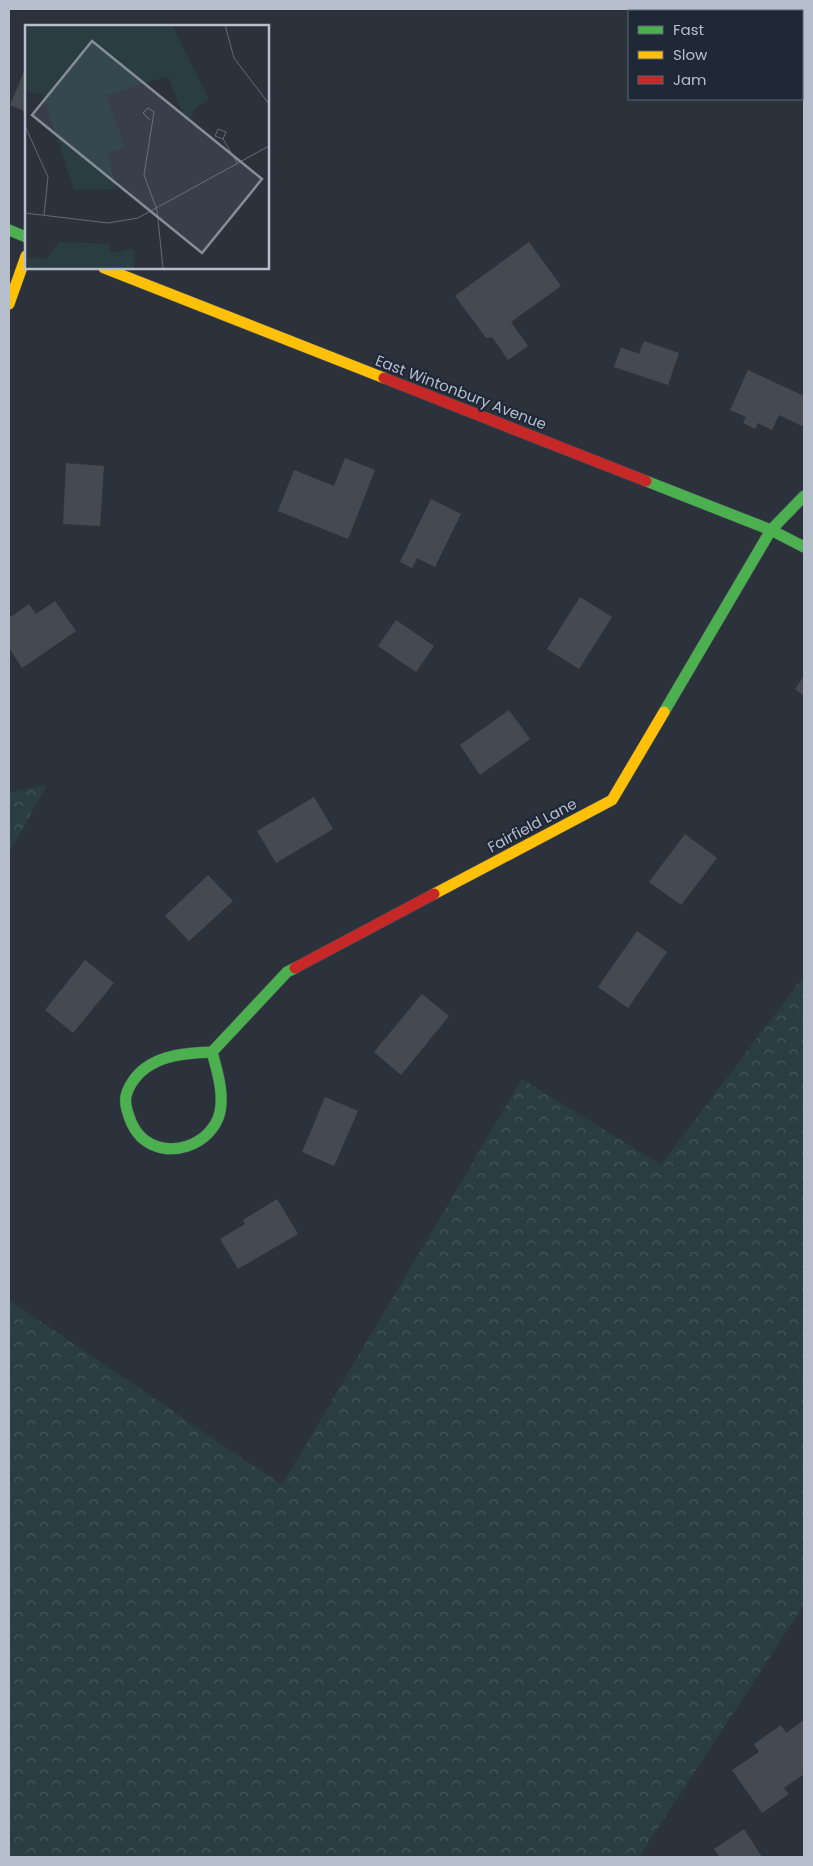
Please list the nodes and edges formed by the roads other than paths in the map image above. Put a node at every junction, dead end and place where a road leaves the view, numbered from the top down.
1 (9, 230) edge
2 (25, 237) edge
3 (25, 259) edge
4 (107, 269) edge
5 (9, 304) edge
6 (804, 496) edge
7 (771, 530) junction
8 (804, 547) edge
9 (212, 1052) junction

1 - 2 street
3 - 5 street
4 - 7 street, East Wintonbury Avenue
6 - 7 street, Fairfield Lane
7 - 8 street, East Wintonbury Avenue
7 - 9 street, Fairfield Lane
9 - 9 street

